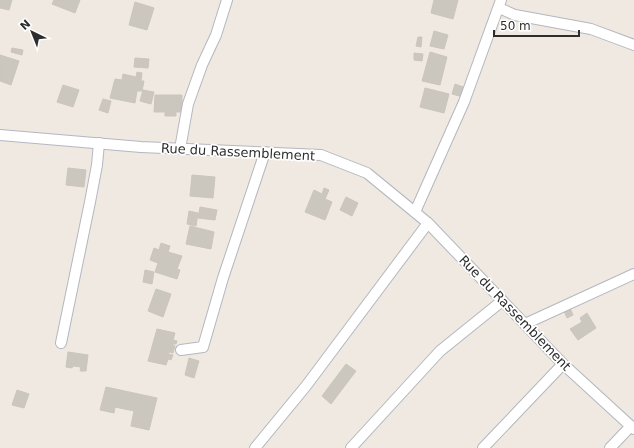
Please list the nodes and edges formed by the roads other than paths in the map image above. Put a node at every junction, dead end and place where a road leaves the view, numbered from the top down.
1 (227, 0) edge
2 (500, 4) edge
3 (634, 45) edge
4 (0, 135) edge
5 (99, 143) junction
6 (180, 149) junction
7 (265, 152) junction
8 (415, 212) junction
9 (428, 223) junction
10 (634, 274) edge
11 (502, 301) junction
12 (525, 324) junction
13 (61, 343) dead end
14 (181, 350) dead end
15 (563, 364) junction
16 (632, 428) edge
17 (255, 448) edge
18 (351, 448) edge
19 (484, 448) edge
20 (610, 448) edge

1 - 6 street
2 - 3 street
2 - 8 street
4 - 5 street, Rue du Rassemblement
5 - 6 street, Rue du Rassemblement
5 - 13 street
6 - 7 street, Rue du Rassemblement
7 - 8 street, Rue du Rassemblement
7 - 14 street
8 - 9 street, Rue du Rassemblement
9 - 11 street, Rue du Rassemblement
9 - 17 street
10 - 12 street
11 - 12 street, Rue du Rassemblement
11 - 18 street
12 - 15 street, Rue du Rassemblement
15 - 16 street, Rue du Rassemblement
15 - 19 street
16 - 20 street

